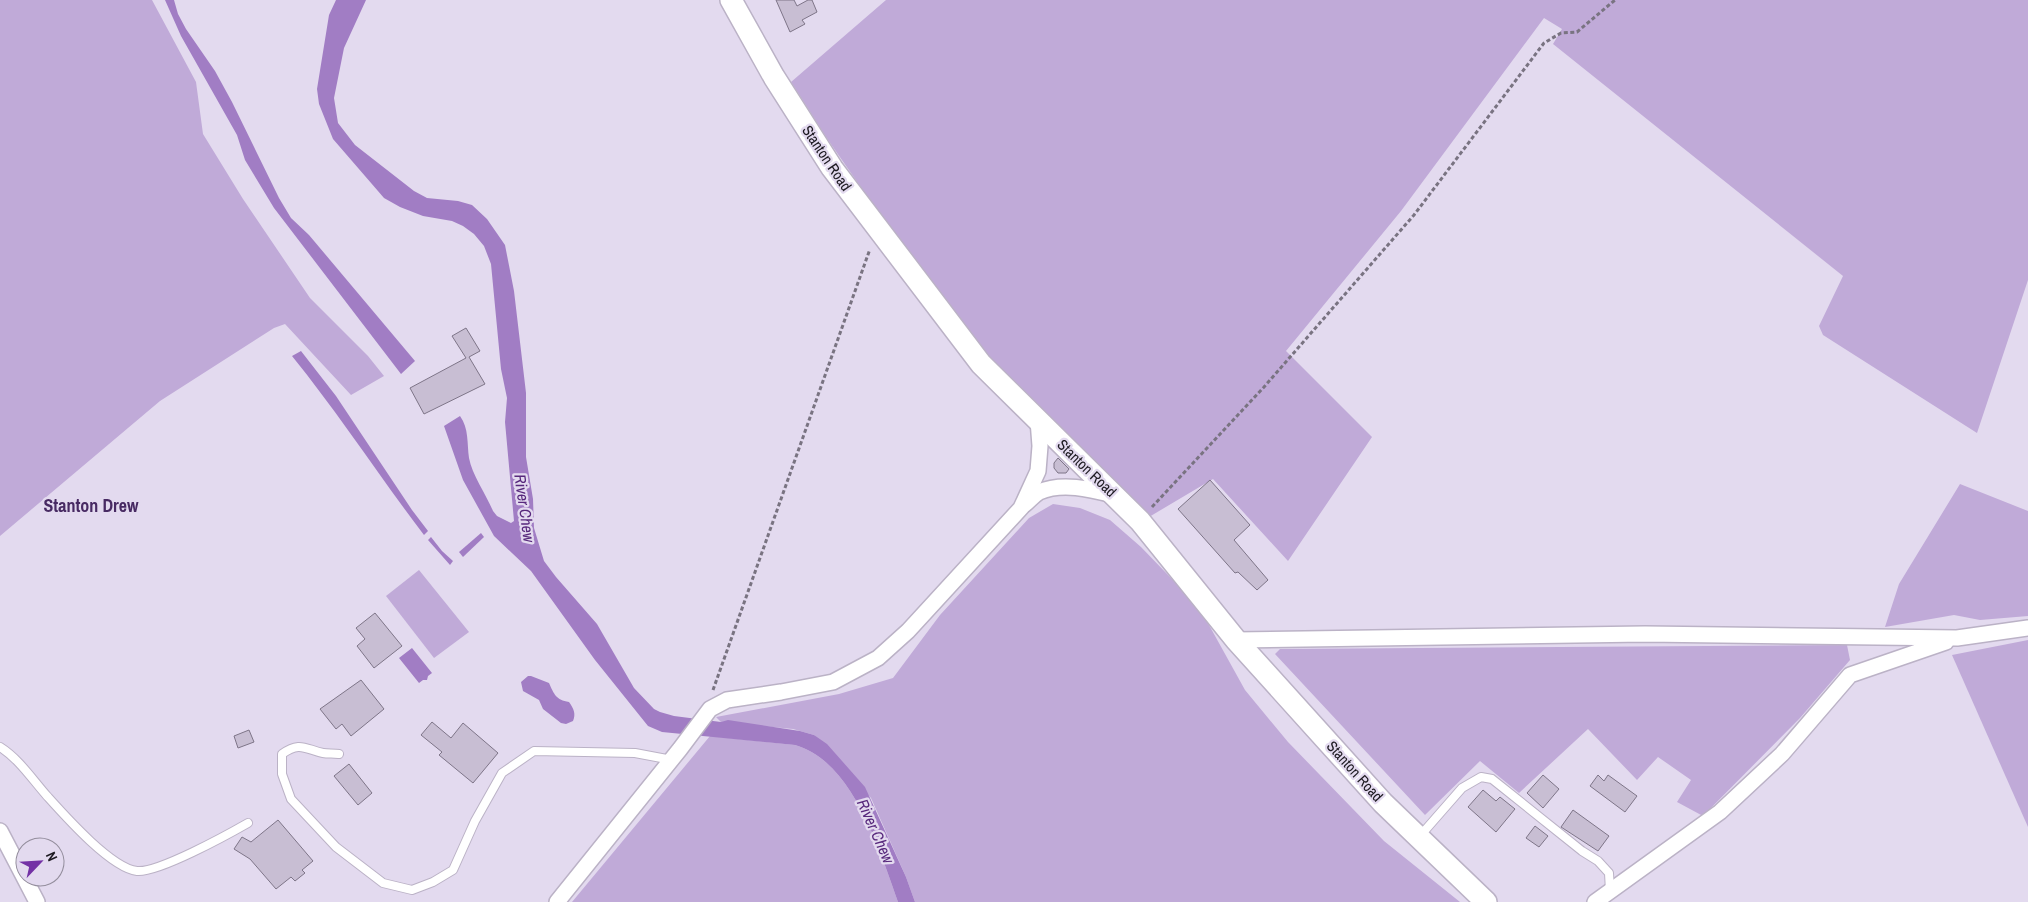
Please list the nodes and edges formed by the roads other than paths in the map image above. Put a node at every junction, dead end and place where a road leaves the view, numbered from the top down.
1 (731, 0) edge
2 (1038, 420) junction
3 (1114, 495) junction
4 (1021, 508) junction
5 (2028, 628) edge
6 (1957, 638) junction
7 (1236, 640) junction
8 (0, 747) edge
9 (339, 754) dead end
10 (676, 754) junction
11 (248, 823) dead end
12 (0, 831) edge
13 (1418, 838) junction
14 (1610, 891) junction
15 (37, 902) edge
16 (558, 902) edge
17 (1486, 902) edge
18 (1595, 902) edge

1 - 2 main road, Stanton Road
2 - 3 main road, Stanton Road
2 - 4 street
3 - 4 street
3 - 7 main road, Stanton Road
4 - 10 street
5 - 6 street
6 - 7 street
6 - 14 street
7 - 13 main road, Stanton Road
8 - 11 lane
9 - 10 lane
10 - 16 street
12 - 15 street
13 - 14 lane
13 - 17 main road, Stanton Road
14 - 18 street

